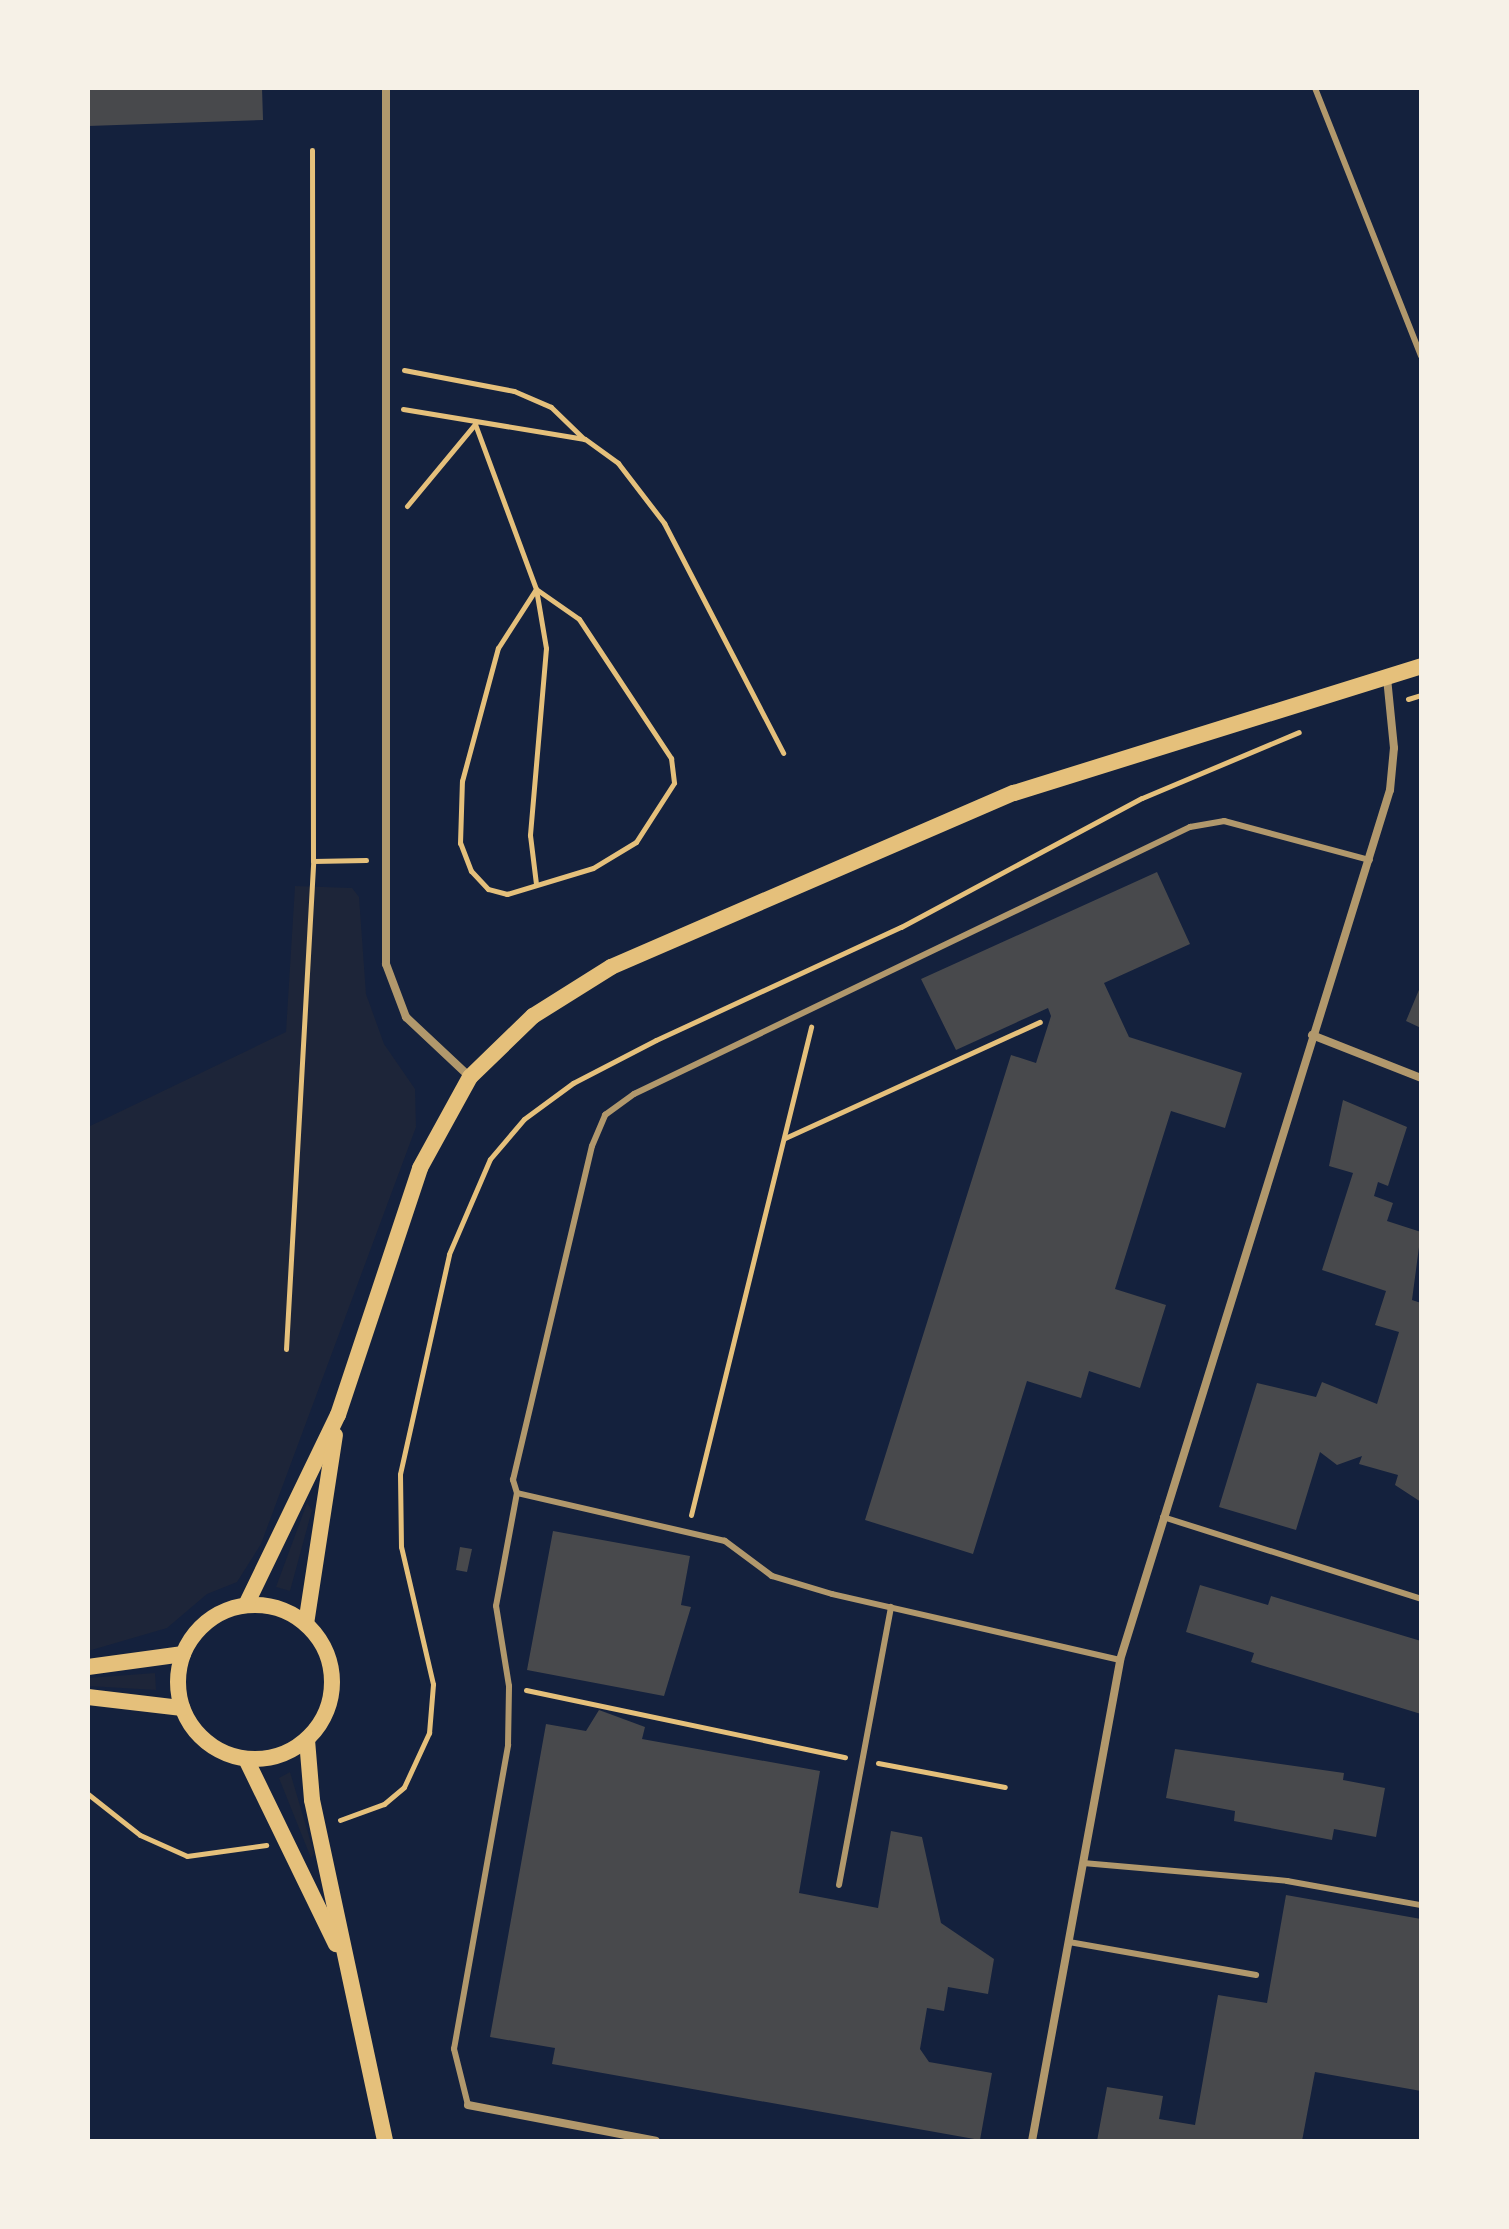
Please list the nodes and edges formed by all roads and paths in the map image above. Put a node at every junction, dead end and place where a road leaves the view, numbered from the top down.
1 (386, 88) edge
2 (1315, 88) edge
3 (312, 150) dead end
4 (1421, 356) edge
5 (387, 369) junction
6 (387, 403) junction
7 (475, 424) junction
8 (585, 439) junction
9 (387, 532) junction
10 (536, 589) junction
11 (1421, 666) edge
12 (1387, 678) junction
13 (1421, 695) edge
14 (1392, 704) junction
15 (1311, 727) dead end
16 (783, 753) dead end
17 (384, 860) junction
18 (1370, 860) junction
19 (313, 861) junction
20 (536, 884) junction
21 (816, 1009) junction
22 (1040, 1022) dead end
23 (1312, 1035) junction
24 (470, 1077) junction
25 (1421, 1078) edge
26 (784, 1138) junction
27 (286, 1349) dead end
28 (338, 1415) junction
29 (517, 1493) junction
30 (1163, 1517) junction
31 (687, 1531) junction
32 (1421, 1599) edge
33 (246, 1605) junction
34 (891, 1607) junction
35 (306, 1624) junction
36 (183, 1654) junction
37 (1120, 1660) junction
38 (88, 1667) edge
39 (509, 1686) junction
40 (88, 1697) edge
41 (182, 1708) junction
42 (307, 1740) junction
43 (246, 1759) junction
44 (862, 1760) junction
45 (1005, 1787) dead end
46 (88, 1794) edge
47 (346, 1818) dead end
48 (236, 1855) dead end
49 (1083, 1863) junction
50 (839, 1885) dead end
51 (1421, 1905) edge
52 (1069, 1942) junction
53 (348, 1971) junction
54 (1256, 1975) dead end
55 (468, 2105) joint
56 (385, 2141) edge
57 (656, 2141) edge
58 (1032, 2141) edge

1 - 5 street
2 - 4 lane
3 - 19 path
5 - 6 street
5 - 8 path
6 - 7 path
6 - 9 street
7 - 8 path
7 - 9 path
7 - 10 path
8 - 16 path
9 - 17 street
10 - 20 path
10 - 20 path
10 - 20 path
11 - 12 main road
12 - 14 street
12 - 24 main road
13 - 14 path
14 - 18 street
15 - 47 path
17 - 19 path
17 - 24 street
18 - 21 lane
18 - 23 street
19 - 27 path
21 - 26 path
21 - 29 lane
22 - 26 path
23 - 25 street
23 - 30 street
24 - 28 main road
26 - 31 path
28 - 33 main road
28 - 35 main road
29 - 31 lane
29 - 39 lane
30 - 32 lane
30 - 37 street
31 - 34 lane
33 - 35 main road
33 - 36 main road
34 - 37 lane
34 - 44 lane
35 - 42 main road
36 - 38 main road
36 - 41 main road
37 - 49 street
39 - 44 path
39 - 55 lane
40 - 41 main road
41 - 43 main road
42 - 43 main road
42 - 53 main road
43 - 53 main road
44 - 45 path
44 - 50 lane
46 - 48 path
49 - 51 lane
49 - 52 street
52 - 54 lane
52 - 58 street
53 - 56 main road
55 - 57 street

